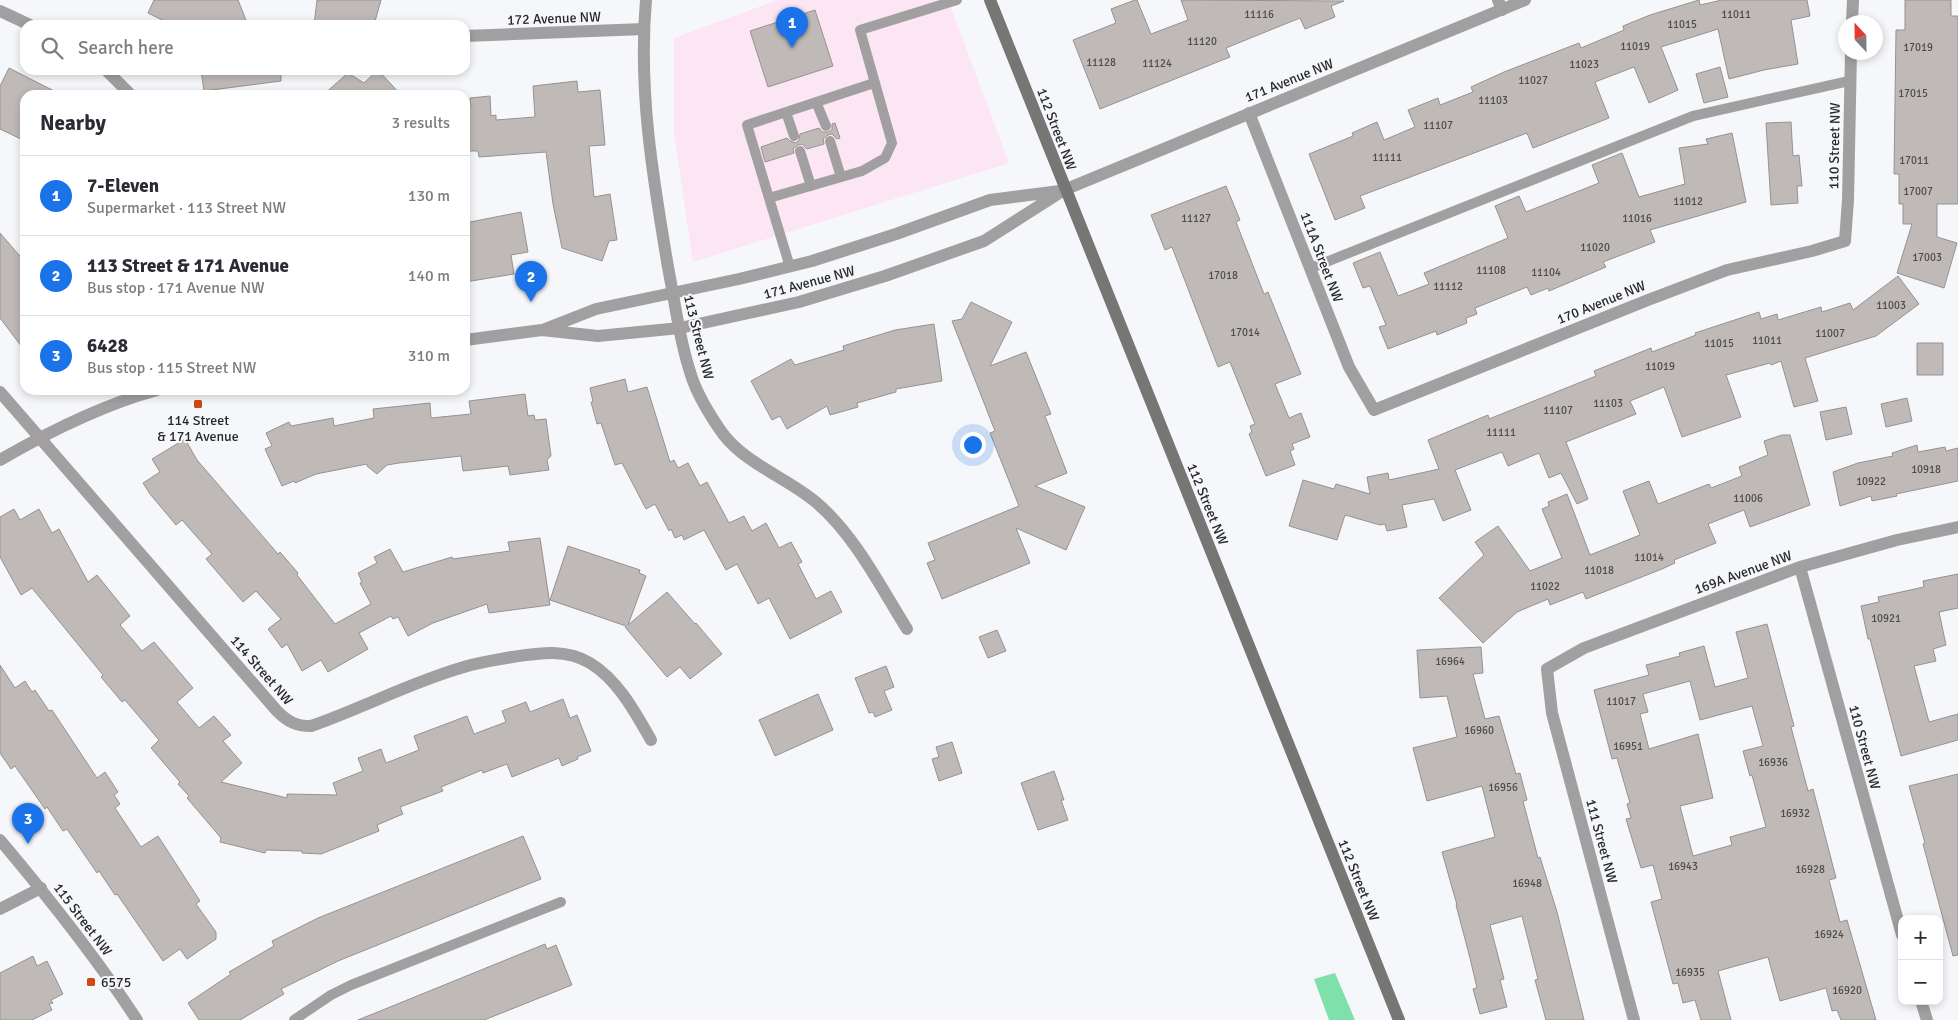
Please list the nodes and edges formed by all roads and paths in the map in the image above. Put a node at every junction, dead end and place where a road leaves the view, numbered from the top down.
1 (646, 0) edge
2 (957, 0) edge
3 (990, 0) edge
4 (1525, 0) edge
5 (1853, 0) edge
6 (1500, 5) edge
7 (0, 11) edge
8 (1852, 15) edge
9 (20, 20) edge
10 (644, 29) junction
11 (470, 36) edge
12 (1850, 60) edge
13 (111, 75) edge
14 (1849, 81) junction
15 (874, 82) junction
16 (126, 90) edge
17 (816, 102) junction
18 (786, 112) junction
19 (1249, 113) junction
20 (826, 126) dead end
21 (794, 136) dead end
22 (830, 141) dead end
23 (800, 151) dead end
24 (841, 177) junction
25 (811, 186) junction
26 (1064, 190) junction
27 (769, 198) junction
28 (1845, 241) joint
29 (790, 267) junction
30 (1310, 268) junction
31 (673, 293) junction
32 (680, 328) junction
33 (542, 330) junction
34 (470, 339) edge
35 (0, 392) edge
36 (143, 395) edge
37 (1374, 410) joint
38 (40, 437) junction
39 (0, 460) edge
40 (1958, 527) edge
41 (1800, 567) junction
42 (907, 629) dead end
43 (1547, 669) joint
44 (651, 740) dead end
45 (0, 840) edge
46 (41, 888) junction
47 (561, 902) dead end
48 (0, 909) edge
49 (1898, 921) edge
50 (1922, 1005) edge
51 (137, 1020) edge
52 (294, 1020) edge
53 (1399, 1020) edge
54 (1634, 1020) edge
55 (1927, 1020) edge

1 - 10 street, 113 Street NW
2 - 15 lane
3 - 26 main road, 112 Street NW
4 - 6 street, 171 Avenue NW
5 - 8 street
6 - 19 street, 171 Avenue NW
7 - 9 street
10 - 11 street, 172 Avenue NW
10 - 31 street, 113 Street NW
12 - 14 street, 110 Street NW
13 - 16 street
14 - 28 street, 110 Street NW
14 - 30 lane
15 - 17 lane
15 - 24 lane
17 - 18 lane
17 - 20 lane
18 - 21 lane
18 - 27 lane
19 - 26 street, 171 Avenue NW
19 - 30 street, 111A Street NW
22 - 24 lane
23 - 25 lane
24 - 25 lane
25 - 27 lane
26 - 29 street, 171 Avenue NW
26 - 32 street, 171 Avenue NW
26 - 53 main road, 112 Street NW
27 - 29 lane
28 - 37 street, 170 Avenue NW
29 - 31 street, 171 Avenue NW
30 - 37 street, 111A Street NW
31 - 32 street, 113 Street NW
31 - 33 street, 171 Avenue NW
32 - 33 street, 171 Avenue NW
32 - 42 street, 113 Street NW
33 - 34 street, 171 Avenue NW
35 - 38 street, 114 Street NW
36 - 38 street
38 - 39 street
38 - 44 street, 114 Street NW
40 - 41 street, 169A Avenue NW
41 - 43 street, 169A Avenue NW
41 - 49 street, 110 Street NW
43 - 54 street, 111 Street NW
45 - 46 street, 115 Street NW
46 - 48 street
46 - 51 street, 115 Street NW
47 - 52 lane
50 - 55 street

